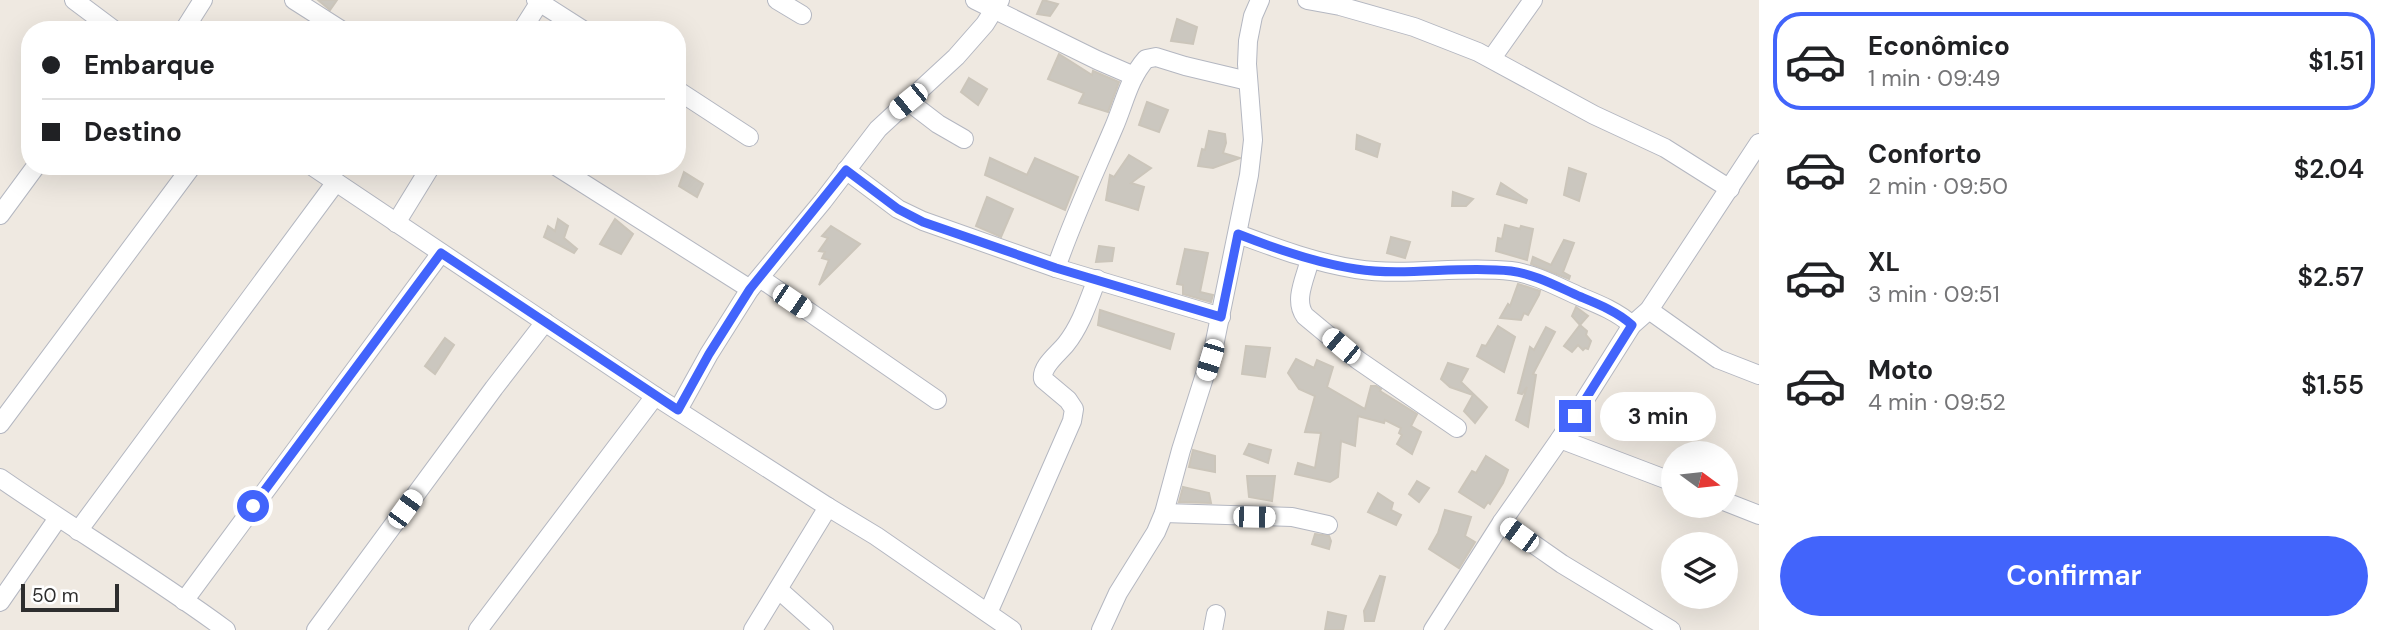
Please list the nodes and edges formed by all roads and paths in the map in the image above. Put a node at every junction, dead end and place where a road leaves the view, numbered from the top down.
1 (74, 0) edge
2 (203, 0) edge
3 (294, 0) edge
4 (777, 0) edge
5 (975, 0) edge
6 (1260, 0) edge
7 (1307, 0) edge
8 (1533, 0) edge
9 (539, 1) edge
10 (997, 6) edge
11 (802, 15) dead end
12 (102, 21) edge
13 (190, 21) edge
14 (327, 21) edge
15 (527, 21) edge
16 (569, 21) edge
17 (1492, 58) junction
18 (1134, 76) junction
19 (1248, 81) junction
20 (686, 96) edge
21 (908, 101) junction
22 (749, 137) dead end
23 (964, 139) dead end
24 (1759, 144) edge
25 (846, 170) junction
26 (29, 175) edge
27 (185, 175) edge
28 (326, 175) edge
29 (425, 175) edge
30 (571, 175) edge
31 (336, 182) junction
32 (1730, 188) junction
33 (0, 215) edge
34 (396, 223) junction
35 (1238, 234) junction
36 (441, 253) junction
37 (1310, 259) junction
38 (1056, 268) junction
39 (1097, 279) junction
40 (755, 284) junction
41 (1649, 310) junction
42 (1221, 317) junction
43 (545, 322) junction
44 (1632, 325) junction
45 (1759, 375) edge
46 (655, 396) junction
47 (937, 400) dead end
48 (678, 410) junction
49 (0, 424) edge
50 (1457, 428) dead end
51 (1560, 439) junction
52 (1661, 477) edge
53 (0, 478) edge
54 (828, 506) junction
55 (1738, 507) edge
56 (1164, 513) junction
57 (1759, 515) edge
58 (58, 518) junction
59 (1502, 522) junction
60 (1328, 525) dead end
61 (78, 531) junction
62 (779, 590) junction
63 (184, 601) junction
64 (0, 602) edge
65 (988, 613) junction
66 (226, 630) edge
67 (316, 630) edge
68 (478, 630) edge
69 (753, 630) edge
70 (824, 630) edge
71 (1012, 630) edge
72 (1101, 630) edge
73 (1433, 630) edge
74 (1671, 630) edge

1 - 12 street
2 - 13 street
3 - 14 street
4 - 11 street
5 - 10 street
6 - 19 street
7 - 17 street
8 - 17 street
9 - 15 street
9 - 16 street
10 - 18 street
10 - 21 street
17 - 32 street
18 - 19 street
18 - 38 street
19 - 35 street
20 - 22 street
21 - 23 street
21 - 25 street
24 - 32 street
25 - 38 street
25 - 40 street
26 - 33 street
27 - 49 street
28 - 31 street
29 - 34 street
30 - 40 street
31 - 34 street
31 - 61 street
32 - 41 street
34 - 36 street
35 - 37 street
35 - 42 street
36 - 43 street
36 - 63 street
37 - 44 street
37 - 50 street
38 - 39 street
39 - 42 street
39 - 65 street
40 - 47 street
40 - 48 street
41 - 44 street
41 - 45 street
42 - 56 street
43 - 46 street
43 - 67 street
44 - 51 street
46 - 48 street
46 - 68 street
48 - 54 street
51 - 52 street
51 - 59 street
53 - 58 street
54 - 62 street
54 - 65 street
55 - 57 street
56 - 60 street
56 - 72 street
58 - 61 street
58 - 64 street
59 - 73 street
59 - 74 street
61 - 63 street
62 - 69 street
62 - 70 street
63 - 66 street
65 - 71 street

